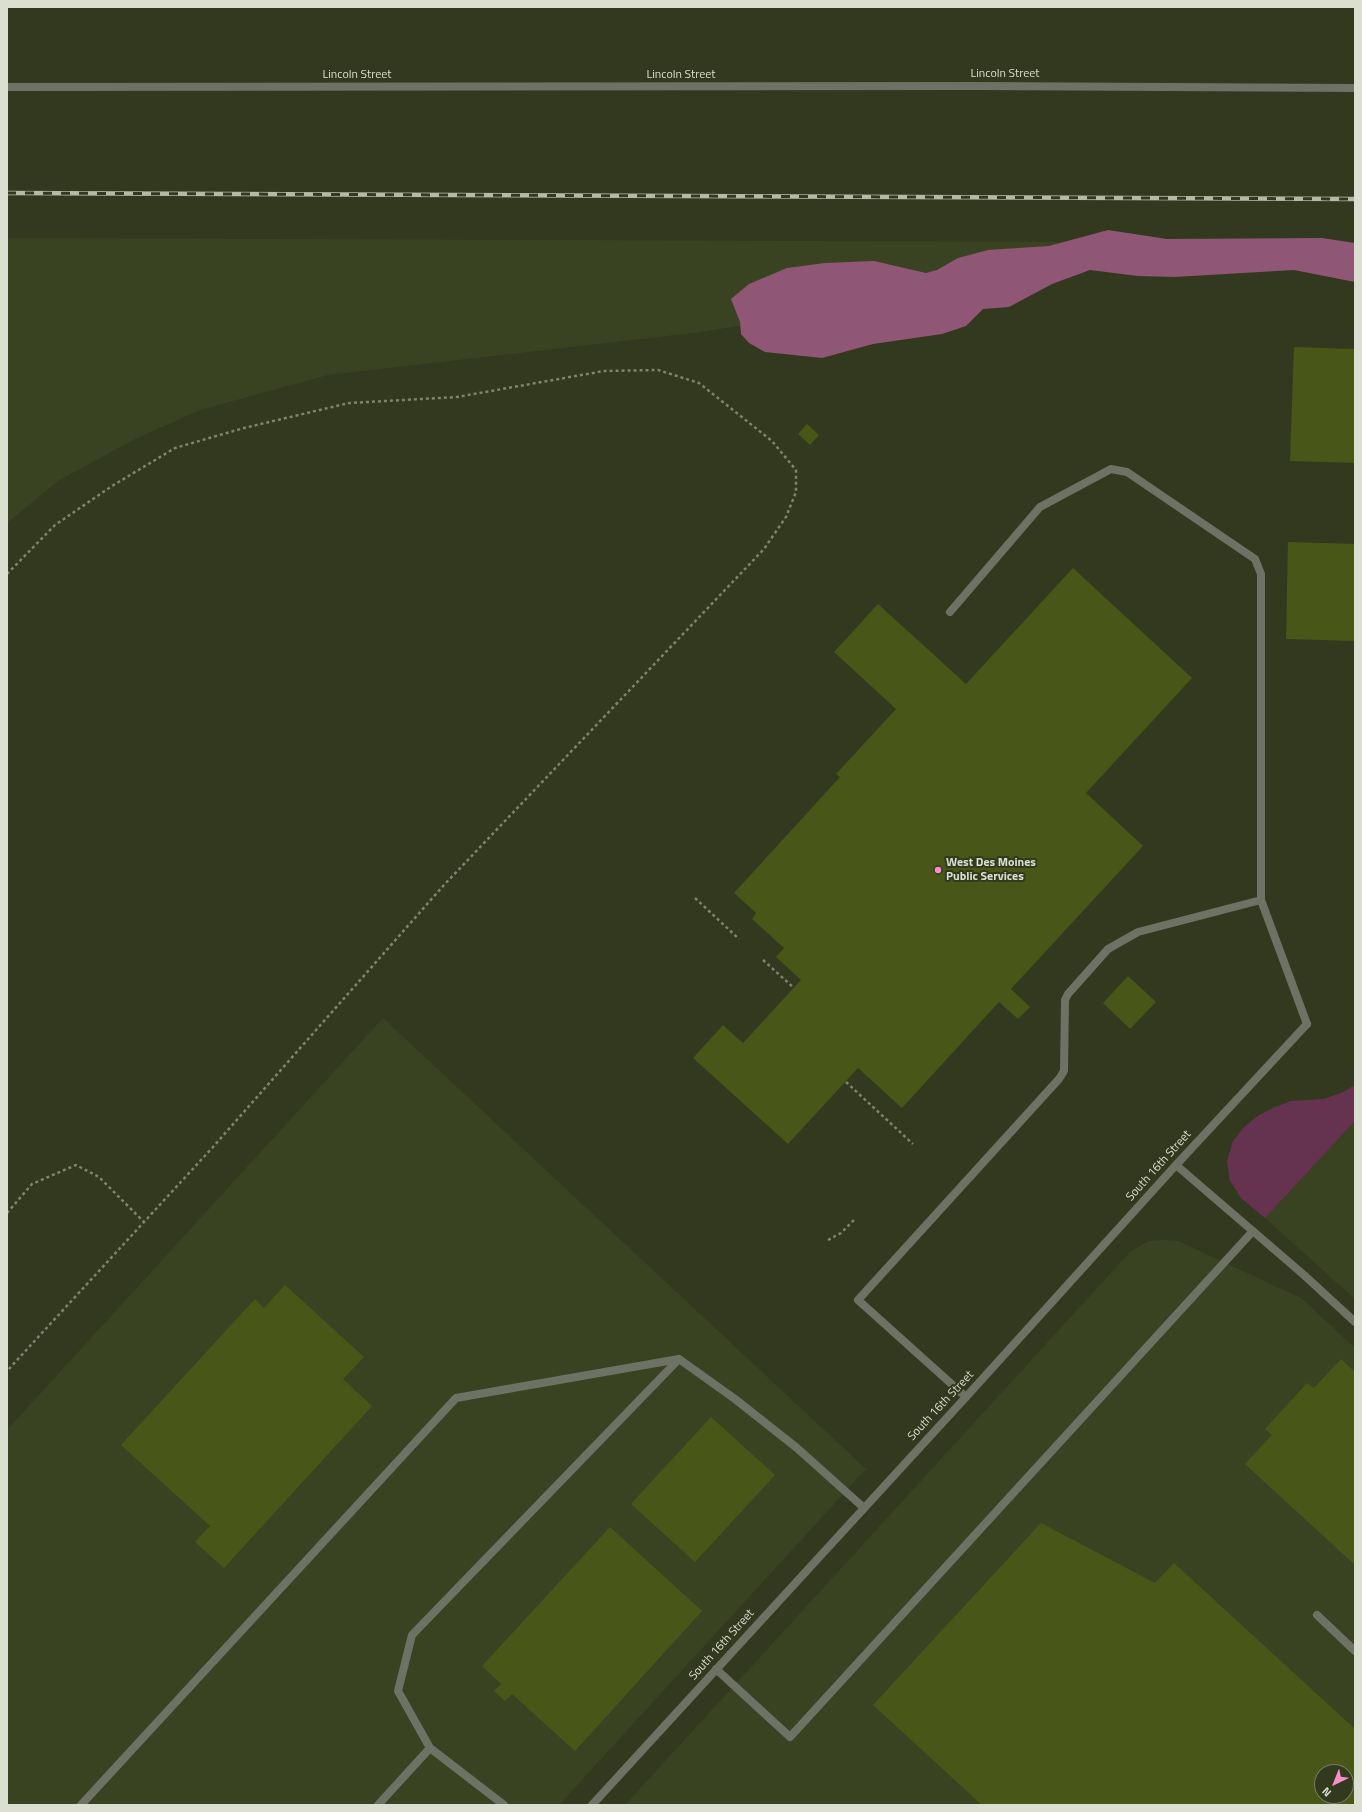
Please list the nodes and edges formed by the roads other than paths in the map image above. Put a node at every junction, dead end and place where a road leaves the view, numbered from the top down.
1 (7, 87) edge
2 (1355, 88) edge
3 (950, 612) dead end
4 (1261, 900) junction
5 (1176, 1165) junction
6 (1253, 1231) junction
7 (1355, 1322) edge
8 (679, 1359) junction
9 (966, 1397) junction
10 (864, 1508) junction
11 (1317, 1615) dead end
12 (1355, 1651) edge
13 (716, 1669) junction
14 (430, 1748) junction
15 (81, 1805) edge
16 (378, 1805) edge
17 (504, 1805) edge
18 (592, 1805) edge

1 - 2 street, Lincoln Street
3 - 4 street
4 - 5 street, South 16th Street
4 - 9 street
5 - 6 street
5 - 9 street, South 16th Street
6 - 7 street
6 - 13 street
8 - 10 street
8 - 14 street
8 - 15 street
9 - 10 street, South 16th Street
10 - 13 street, South 16th Street
11 - 12 street
13 - 18 street, South 16th Street
14 - 16 street
14 - 17 street

